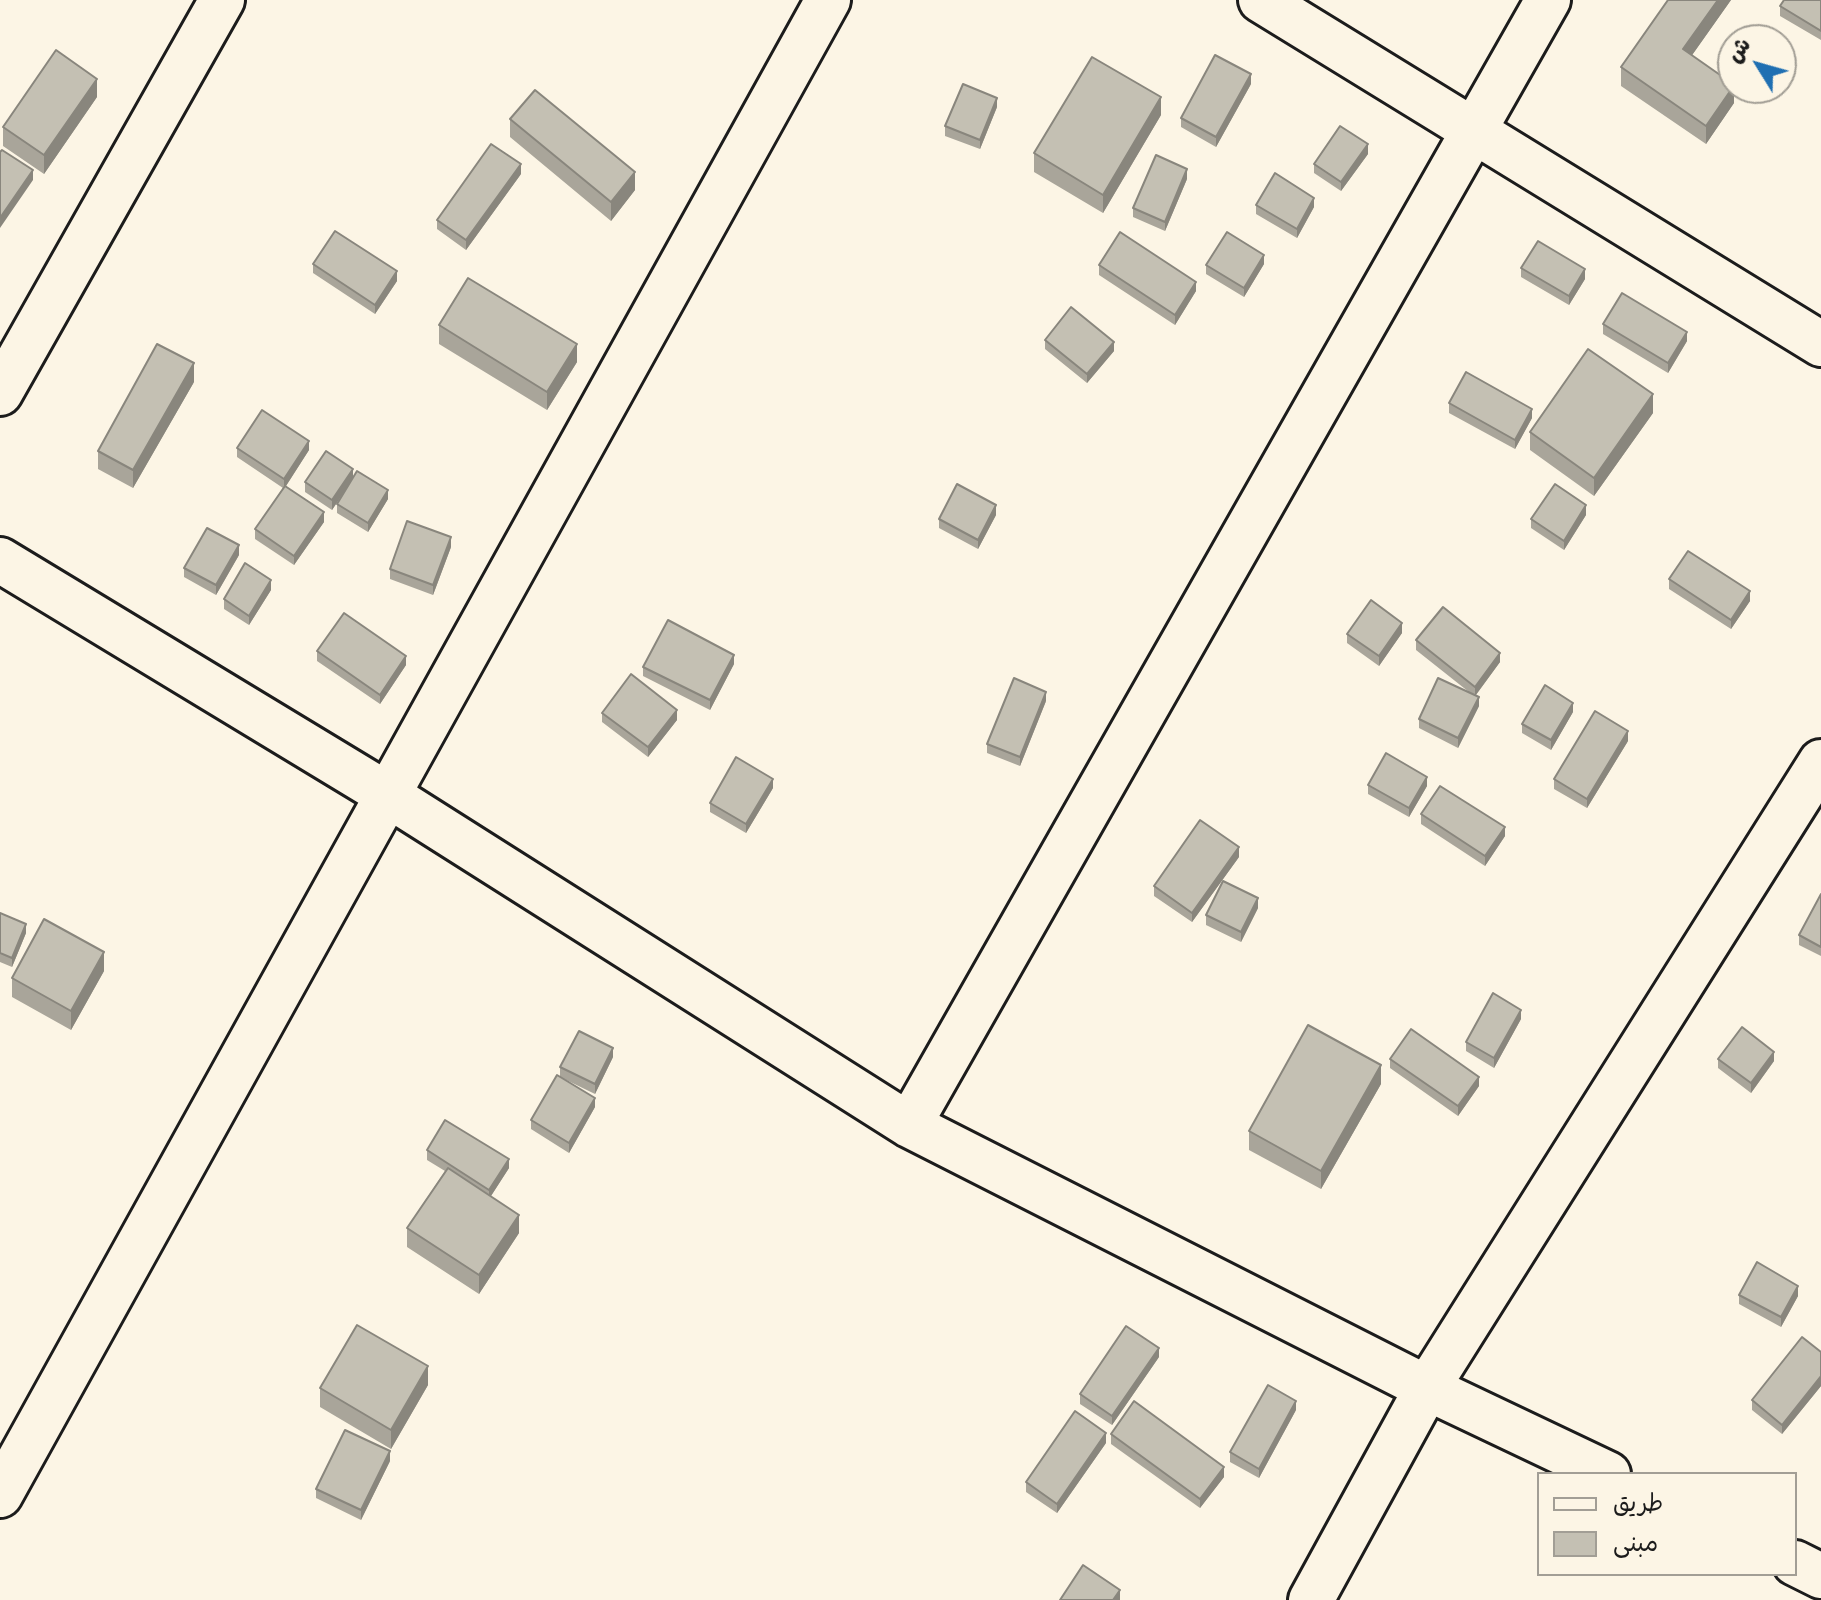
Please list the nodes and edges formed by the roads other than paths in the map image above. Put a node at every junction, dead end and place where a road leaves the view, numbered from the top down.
1 (222, 0) edge
2 (828, 0) edge
3 (1261, 0) edge
4 (1548, 0) edge
5 (1473, 130) junction
6 (1821, 344) edge
7 (0, 393) edge
8 (0, 560) edge
9 (1821, 762) edge
10 (388, 795) junction
11 (909, 1125) junction
12 (1427, 1388) junction
13 (1604, 1472) edge
14 (0, 1495) edge
15 (1797, 1564) edge
16 (1821, 1576) edge
17 (1311, 1600) edge

1 - 7 street
2 - 10 street
3 - 5 street
4 - 5 street
5 - 6 street
5 - 11 street
8 - 10 street
9 - 12 street
10 - 11 street
10 - 14 street
11 - 12 street
12 - 13 street
12 - 17 street
15 - 16 street

